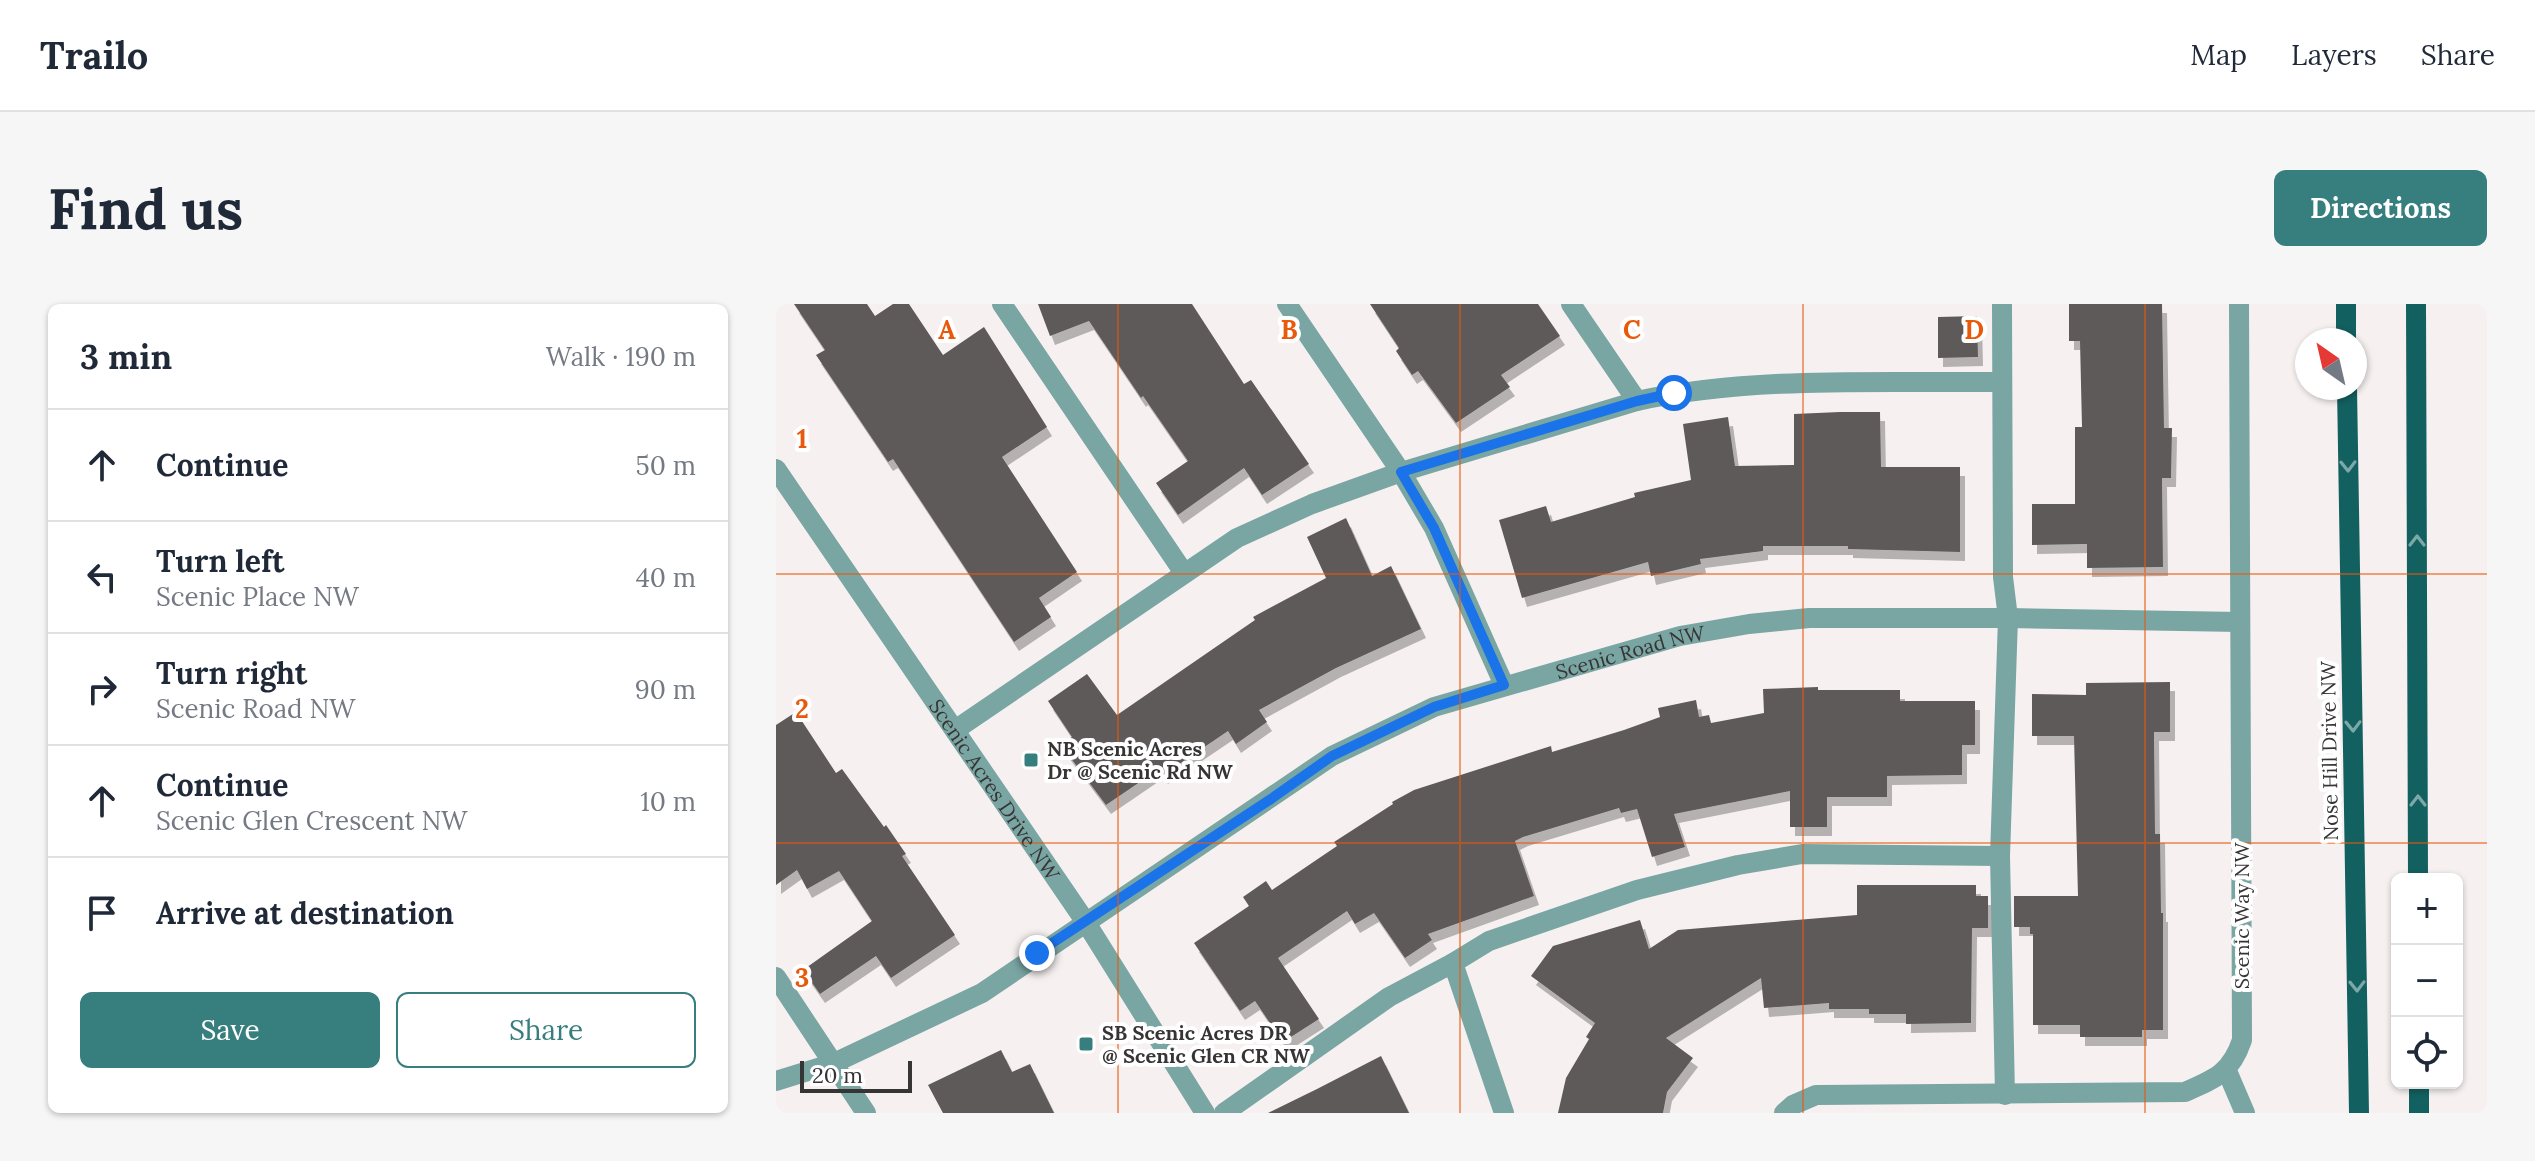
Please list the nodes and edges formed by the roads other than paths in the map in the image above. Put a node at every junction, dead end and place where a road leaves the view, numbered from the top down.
1 (1002, 304) edge
2 (1287, 304) edge
3 (1571, 304) edge
4 (2002, 304) edge
5 (2239, 304) edge
6 (2346, 304) edge
7 (2416, 304) edge
8 (2346, 328) edge
9 (2001, 382) junction
10 (2347, 400) edge
11 (1637, 401) junction
12 (776, 469) edge
13 (1401, 472) junction
14 (1184, 573) junction
15 (2008, 618) junction
16 (2240, 622) junction
17 (1504, 685) junction
18 (955, 730) junction
19 (2000, 856) junction
20 (2418, 873) edge
21 (1085, 921) junction
22 (1453, 963) junction
23 (776, 977) edge
24 (834, 1063) junction
25 (2227, 1071) junction
26 (776, 1081) edge
27 (2419, 1089) edge
28 (2005, 1095) junction
29 (866, 1113) edge
30 (1205, 1113) edge
31 (1224, 1113) edge
32 (1504, 1113) edge
33 (1784, 1113) edge
34 (2245, 1113) edge
35 (2359, 1113) edge
36 (2419, 1113) edge

1 - 14 street
2 - 13 street
3 - 11 street
4 - 9 street
5 - 16 street, Scenic Way NW
6 - 8 main road
20 -> 7 main road
9 - 11 street
9 - 15 street
10 -> 35 main road, Nose Hill Drive NW
11 - 13 street
12 - 18 street, Scenic Acres Drive NW
13 - 14 street
13 - 17 street
14 - 18 street
15 - 16 street, Scenic Road NW
15 - 17 street, Scenic Road NW
15 - 19 street
16 - 25 street, Scenic Way NW
17 - 21 street, Scenic Road NW
18 - 21 street, Scenic Acres Drive NW
19 - 22 street
19 - 28 street
21 - 24 street, Scenic Road NW
21 - 30 street, Scenic Acres Drive NW
22 - 31 street
22 - 32 street
23 - 24 street
24 - 26 street, Scenic Road NW
24 - 29 street
25 - 28 street
25 - 34 street
27 - 36 main road
28 - 33 street

